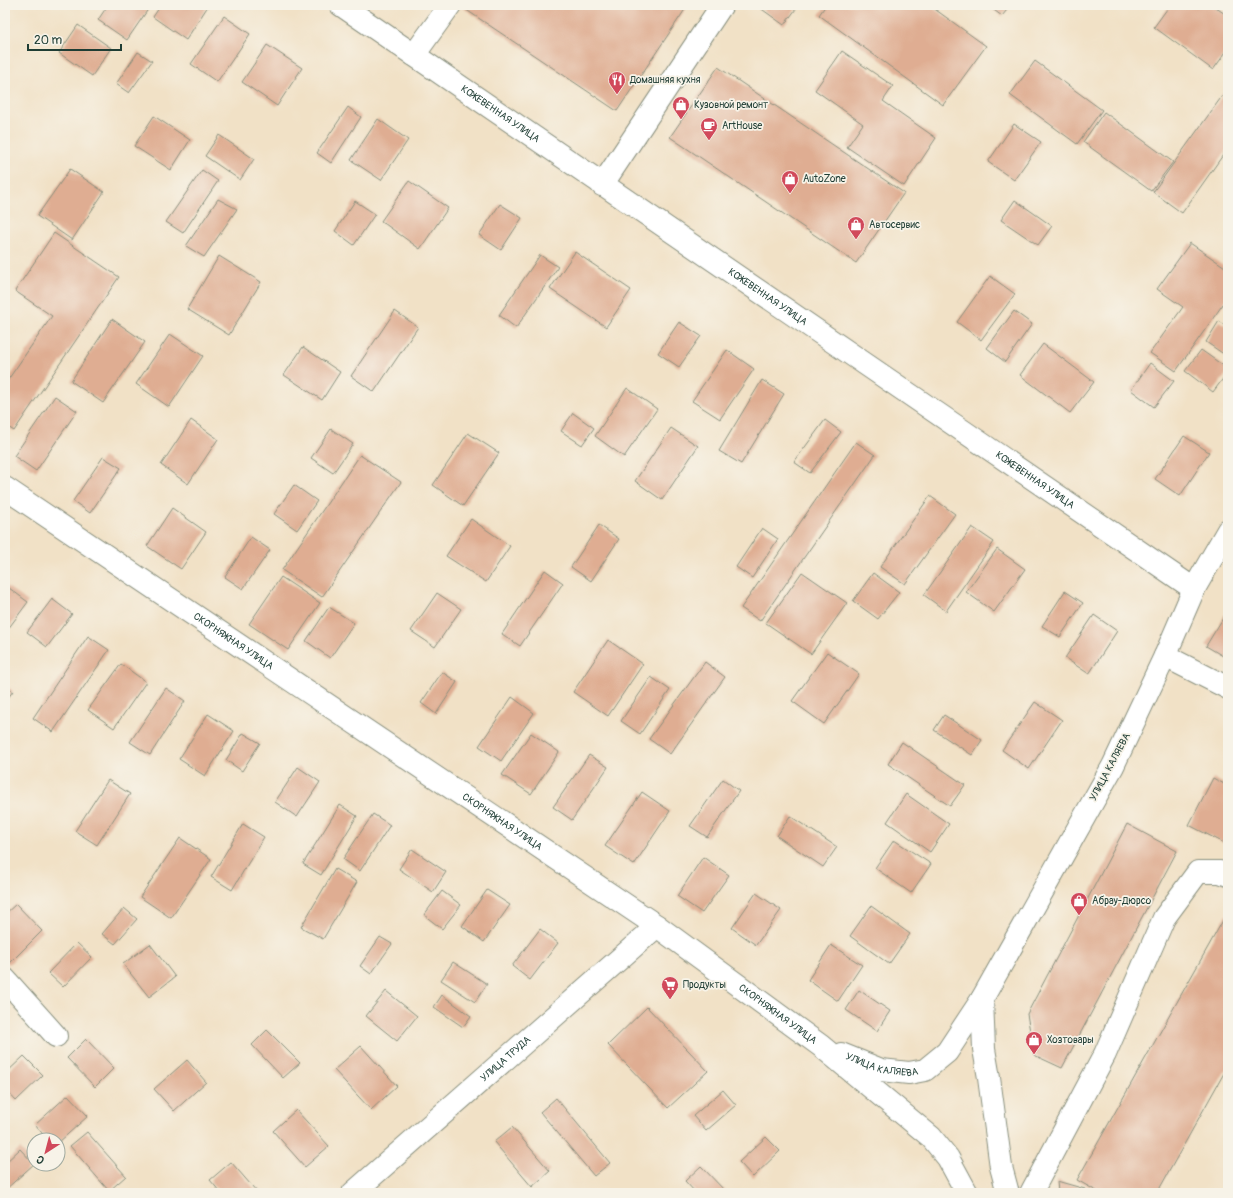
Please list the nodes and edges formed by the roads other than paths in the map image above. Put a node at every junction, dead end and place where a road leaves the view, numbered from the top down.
1 (341, 5) edge
2 (450, 5) edge
3 (722, 5) edge
4 (414, 55) junction
5 (602, 185) junction
6 (5, 488) edge
7 (1228, 530) edge
8 (1194, 589) junction
9 (1165, 656) junction
10 (1228, 688) edge
11 (1228, 875) edge
12 (657, 926) junction
13 (5, 979) edge
14 (982, 999) junction
15 (56, 1036) dead end
16 (821, 1046) junction
17 (353, 1193) edge
18 (967, 1193) edge
19 (1008, 1193) edge
20 (1031, 1193) edge

1 - 4 main road, КОЖЕВЕННАЯ УЛИЦА
2 - 4 main road
3 - 5 main road
4 - 5 main road, КОЖЕВЕННАЯ УЛИЦА
5 - 8 main road, КОЖЕВЕННАЯ УЛИЦА
6 - 12 main road, СКОРНЯЖНАЯ УЛИЦА
7 - 8 main road, УЛИЦА КАЛЯЕВА
8 - 9 main road, УЛИЦА КАЛЯЕВА
9 - 10 main road
9 - 14 main road, УЛИЦА КАЛЯЕВА
11 - 20 main road
12 - 16 main road, СКОРНЯЖНАЯ УЛИЦА
12 - 17 main road, УЛИЦА ТРУДА
13 - 15 main road
14 - 16 main road, УЛИЦА КАЛЯЕВА
14 - 19 main road
16 - 18 main road, СКОРНЯЖНАЯ УЛИЦА

